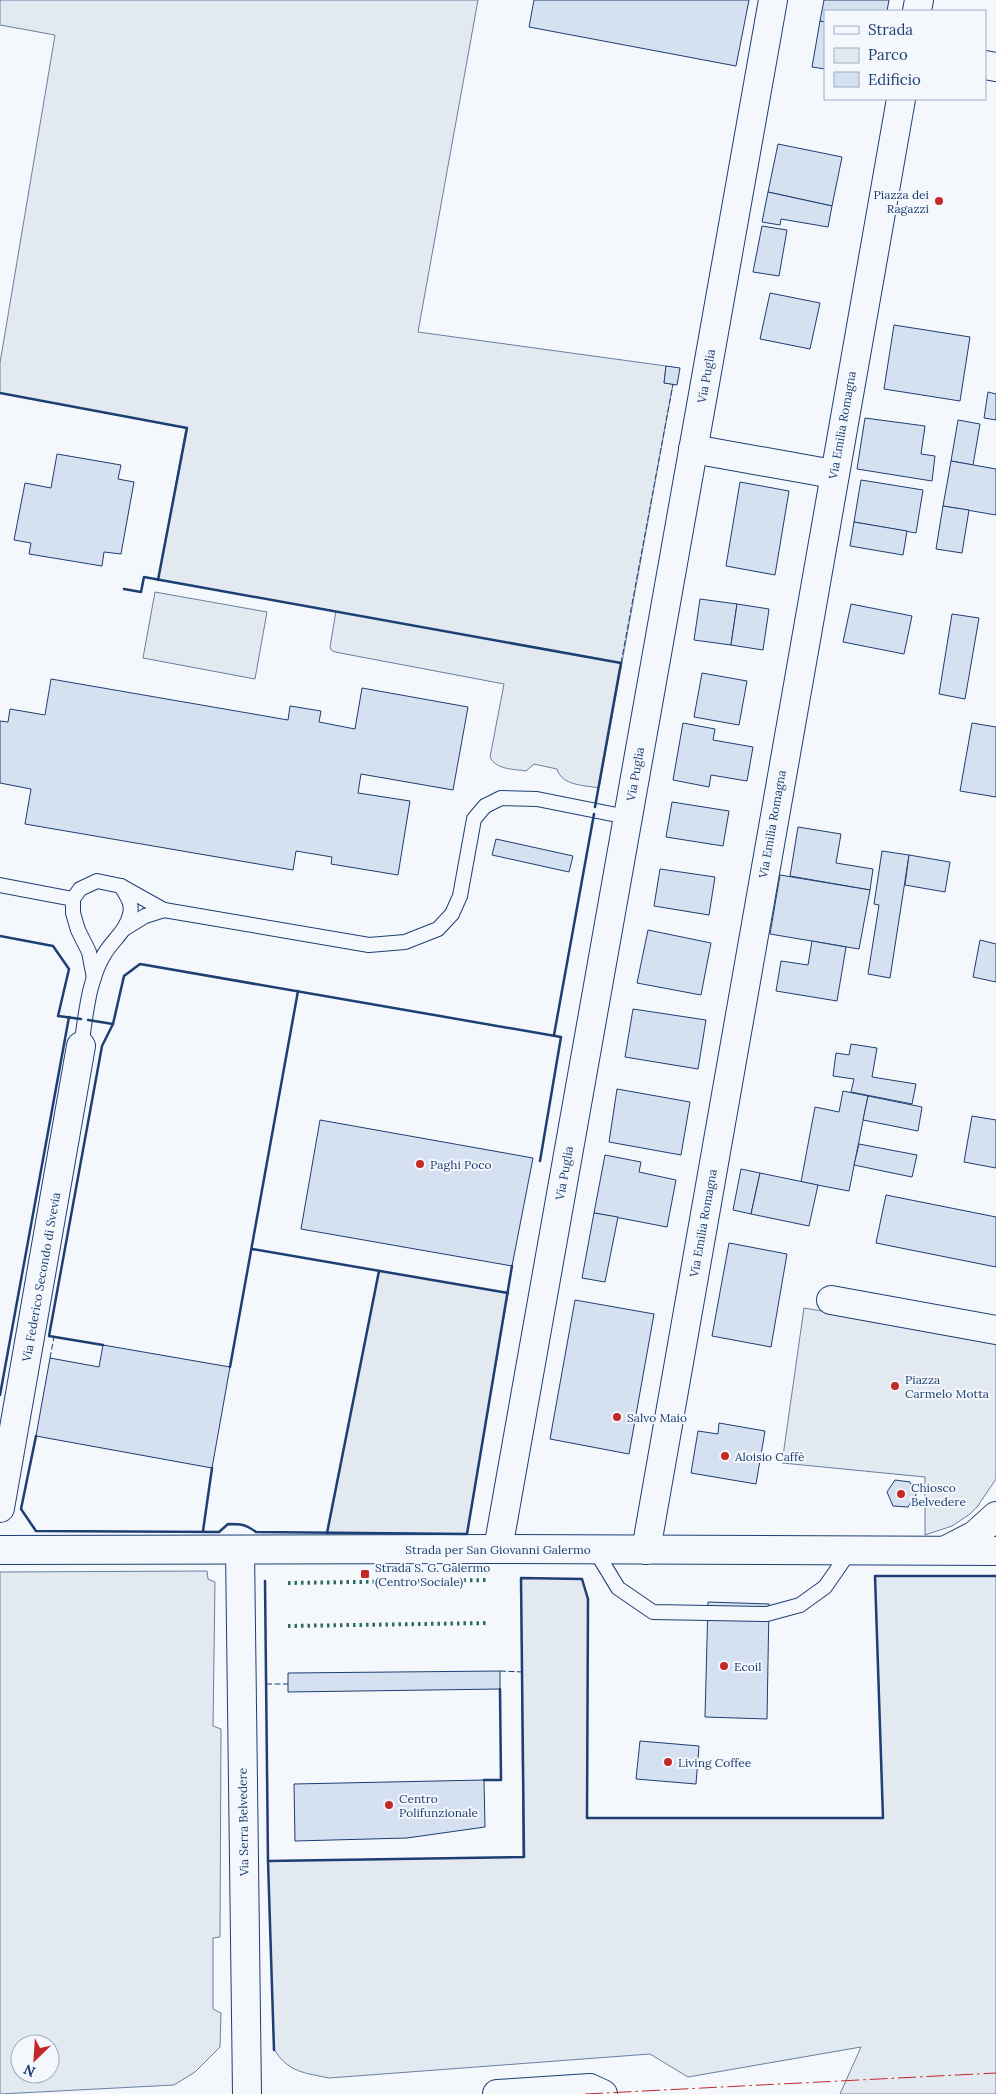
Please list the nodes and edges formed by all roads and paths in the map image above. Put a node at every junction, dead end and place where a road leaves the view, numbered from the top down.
1 (773, 0) edge
2 (901, 100) edge
3 (693, 449) junction
4 (834, 474) junction
5 (627, 817) junction
6 (0, 885) edge
7 (121, 886) junction
8 (73, 899) junction
9 (164, 910) junction
10 (123, 929) junction
11 (94, 978) junction
12 (81, 1046) joint
13 (831, 1300) dead end
14 (996, 1330) edge
15 (0, 1508) edge
16 (996, 1516) edge
17 (498, 1549) junction
18 (0, 1550) edge
19 (240, 1550) junction
20 (594, 1550) junction
21 (646, 1550) junction
22 (850, 1551) junction
23 (944, 1551) junction
24 (996, 1552) edge
25 (247, 2094) edge
26 (498, 2094) edge
27 (603, 2094) edge

1 - 3 street, Via Puglia
2 - 4 street, Via Emilia Romagna
3 - 4 street
3 - 5 street, Via Puglia
4 - 21 street, Via Emilia Romagna
5 - 9 lane
5 - 17 street, Via Puglia
6 - 8 lane
7 - 8 lane
7 - 9 lane
7 - 10 lane
8 - 11 lane
9 - 10 lane
10 - 11 lane
11 - 12 lane
12 - 15 street, Via Federico Secondo di Svevia
13 - 14 street
16 - 23 street
17 - 19 street, Strada per San Giovanni Galermo
17 - 20 street, Strada per San Giovanni Galermo
18 - 19 street, Strada per San Giovanni Galermo
19 - 25 street, Via Serra Belvedere
20 - 21 street, Strada per San Giovanni Galermo
20 - 22 lane
21 - 22 street, Strada per San Giovanni Galermo
22 - 23 street, Strada per San Giovanni Galermo
23 - 24 street, Strada per San Giovanni Galermo
26 - 27 street

